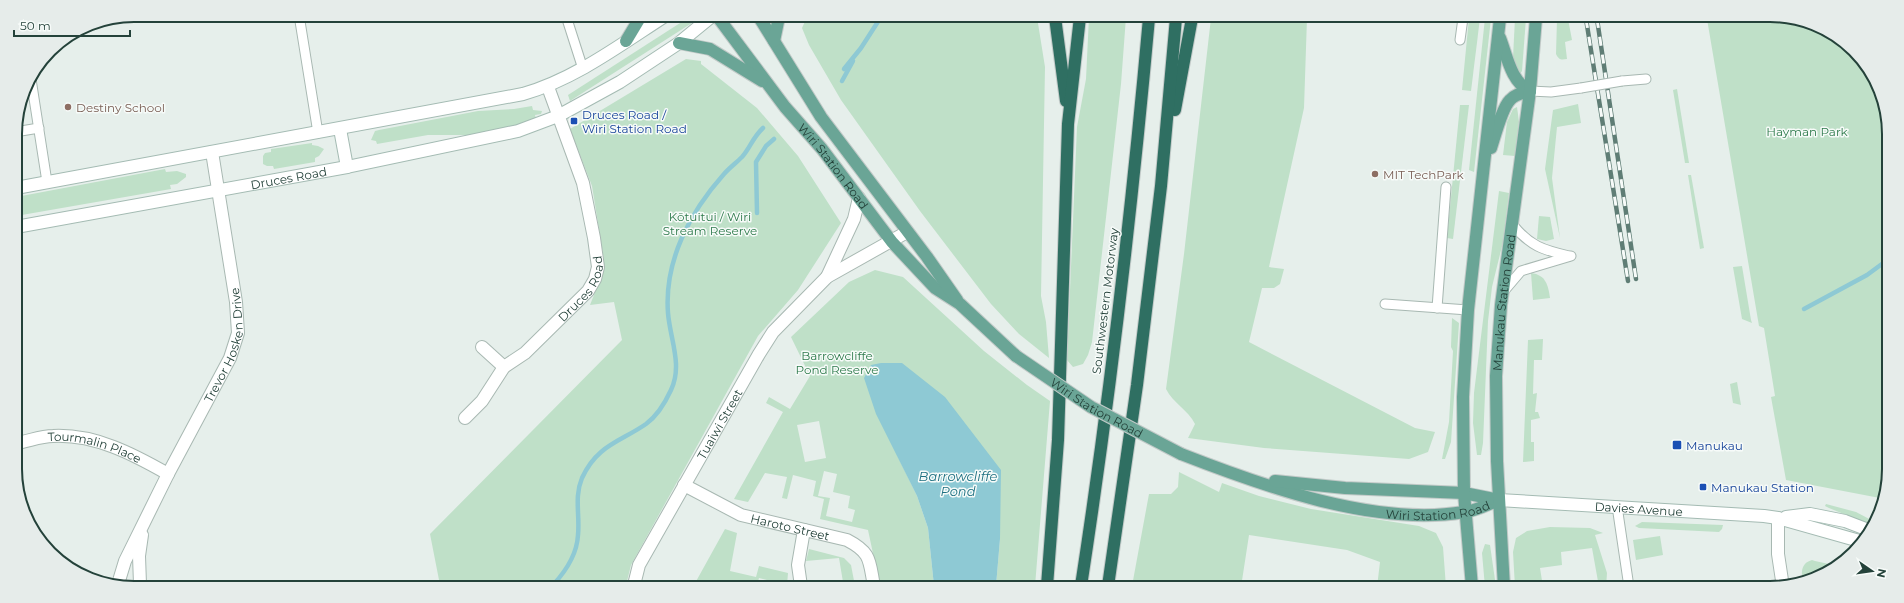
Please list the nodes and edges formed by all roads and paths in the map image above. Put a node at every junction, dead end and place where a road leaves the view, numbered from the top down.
1 (300, 22) edge
2 (568, 22) edge
3 (638, 22) edge
4 (656, 22) edge
5 (705, 22) edge
6 (721, 22) edge
7 (763, 22) edge
8 (778, 22) edge
9 (1056, 22) edge
10 (1079, 22) edge
11 (1149, 22) edge
12 (1176, 22) edge
13 (1191, 22) edge
14 (1462, 22) edge
15 (1500, 22) edge
16 (1536, 22) edge
17 (1499, 34) junction
18 (774, 40) junction
19 (1460, 40) dead end
20 (626, 41) junction
21 (679, 43) junction
22 (583, 68) junction
23 (1646, 78) dead end
24 (768, 85) junction
25 (548, 87) junction
26 (33, 88) edge
27 (1530, 91) junction
28 (558, 116) junction
29 (1068, 124) junction
30 (39, 128) junction
31 (340, 129) junction
32 (22, 131) edge
33 (318, 133) junction
34 (212, 152) junction
35 (1485, 163) junction
36 (347, 167) junction
37 (47, 182) junction
38 (1161, 186) junction
39 (22, 187) edge
40 (1446, 187) dead end
41 (218, 189) junction
42 (859, 198) junction
43 (1513, 225) junction
44 (22, 226) edge
45 (907, 232) junction
46 (892, 242) junction
47 (828, 278) junction
48 (1502, 296) junction
49 (960, 304) junction
50 (1385, 304) dead end
51 (1437, 308) junction
52 (1468, 310) junction
53 (482, 347) dead end
54 (504, 366) junction
55 (465, 418) dead end
56 (22, 442) edge
57 (168, 474) junction
58 (1253, 479) junction
59 (684, 485) junction
60 (1464, 493) junction
61 (1499, 500) junction
62 (1617, 506) junction
63 (1466, 512) junction
64 (1778, 518) junction
65 (144, 524) junction
66 (1864, 528) edge
67 (804, 530) junction
68 (1856, 540) edge
69 (119, 580) edge
70 (1782, 580) edge
71 (140, 581) edge
72 (635, 581) edge
73 (800, 581) edge
74 (873, 581) edge
75 (1048, 581) edge
76 (1082, 581) edge
77 (1109, 581) edge
78 (1472, 581) edge
79 (1504, 581) edge
80 (1628, 581) edge

1 - 33 lane
2 - 22 lane
3 - 20 main road
4 - 20 street
5 - 21 street, Druces Road
6 - 24 main road, Wiri Station Road
7 - 18 main road, Wiri Station Road
8 - 18 main road
9 - 29 highway
10 - 29 highway
11 - 76 highway, Southwestern Motorway
12 - 38 highway
13 - 38 highway
14 - 19 lane
15 - 17 main road
16 - 27 main road, Manukau Station Road
17 - 27 main road
17 - 35 main road
18 - 45 main road, Wiri Station Road
20 - 22 street
21 - 24 main road
21 - 28 street, Druces Road
22 - 25 street
23 - 27 lane, bridge
24 - 42 main road, Wiri Station Road
25 - 28 street, Druces Road
25 - 31 street
26 - 30 lane
27 - 35 main road
27 - 43 main road, Manukau Station Road
28 - 36 street, Druces Road
28 - 54 street, Druces Road
29 - 75 highway
30 - 32 lane
30 - 37 lane
31 - 33 street
31 - 36 street
33 - 34 street
34 - 37 street
34 - 41 street, Trevor Hosken Drive
35 - 52 main road
36 - 41 street, Druces Road
37 - 39 street
38 - 77 highway
40 - 51 lane
41 - 44 street, Druces Road
41 - 57 street, Trevor Hosken Drive
42 - 46 main road, Wiri Station Road
42 - 47 street, Tuaiwi Street
43 - 48 main road, Manukau Station Road
43 - 48 lane
45 - 46 street, Tuaiwi Street
45 - 49 main road, Wiri Station Road
46 - 47 street, Tuaiwi Street
46 - 49 main road, Wiri Station Road
47 - 59 street, Tuaiwi Street
48 - 61 main road, Manukau Station Road
49 - 58 main road, Wiri Station Road, bridge
50 - 51 lane
51 - 52 lane
52 - 60 main road
53 - 54 street
54 - 55 street, Druces Road
56 - 57 street, Tourmalin Place
57 - 65 street, Trevor Hosken Drive
58 - 60 main road, Wiri Station Road
58 - 63 main road, Wiri Station Road
59 - 67 street, Haroto Street
59 - 72 street, Tuaiwi Street
60 - 61 main road, Wiri Station Road
60 - 63 main road
61 - 62 street, Davies Avenue
61 - 63 main road, Wiri Station Road
61 - 79 main road, Manukau Station Road
62 - 64 street, Davies Avenue
62 - 80 lane
63 - 78 main road
64 - 66 street, Davies Avenue
64 - 68 street, Davies Avenue
64 - 70 street
65 - 69 street, Trevor Hosken Drive
65 - 71 street, Trevor Hosken Drive
67 - 73 street
67 - 74 street, Haroto Street

